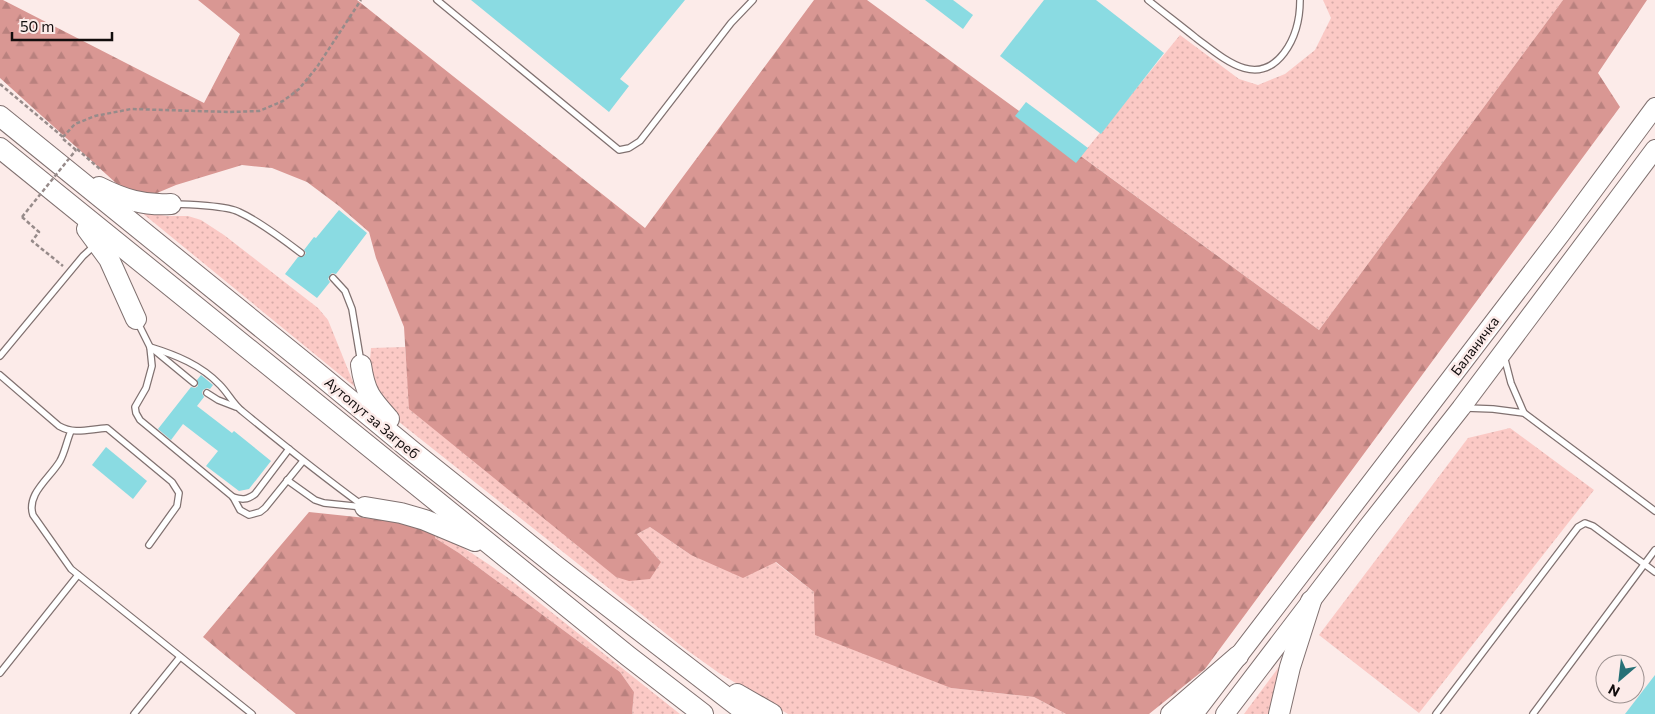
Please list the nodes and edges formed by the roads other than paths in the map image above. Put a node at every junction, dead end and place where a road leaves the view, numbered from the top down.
1 (437, 0) edge
2 (753, 0) edge
3 (1148, 0) edge
4 (1300, 0) edge
5 (1655, 107) edge
6 (0, 116) edge
7 (0, 148) edge
8 (1655, 149) edge
9 (69, 172) junction
10 (66, 202) junction
11 (171, 204) joint
12 (97, 242) junction
13 (301, 253) dead end
14 (333, 278) dead end
15 (136, 319) joint
16 (150, 347) junction
17 (1503, 351) junction
18 (0, 356) edge
19 (362, 365) joint
20 (0, 375) edge
21 (194, 383) dead end
22 (207, 394) dead end
23 (236, 407) junction
24 (1461, 408) junction
25 (1524, 413) junction
26 (71, 431) junction
27 (289, 450) junction
28 (412, 451) junction
29 (303, 461) junction
30 (287, 480) junction
31 (232, 497) junction
32 (365, 507) junction
33 (1350, 510) junction
34 (1655, 511) edge
35 (1369, 524) junction
36 (149, 545) dead end
37 (1655, 550) edge
38 (499, 551) junction
39 (1644, 565) junction
40 (1655, 572) edge
41 (78, 575) junction
42 (1311, 601) junction
43 (628, 656) junction
44 (1238, 656) junction
45 (180, 657) junction
46 (687, 667) junction
47 (0, 673) edge
48 (134, 714) edge
49 (252, 714) edge
50 (684, 714) edge
51 (703, 714) edge
52 (748, 714) edge
53 (772, 714) edge
54 (1170, 714) edge
55 (1194, 714) edge
56 (1225, 714) edge
57 (1279, 714) edge
58 (1436, 714) edge
59 (1532, 714) edge

1 - 2 lane
3 - 4 lane
5 - 33 main road, Баланичка
6 - 9 highway, Аутопут за Загреб
7 - 10 highway, Аутопут за Загреб
8 - 17 main road, Баланичка
9 - 11 highway
9 - 28 highway, Аутопут за Загреб
10 - 12 highway
10 - 38 highway, Аутопут за Загреб
11 - 13 lane
12 - 15 highway
12 - 18 lane
14 - 19 lane
15 - 16 lane
16 - 21 lane
16 - 23 lane
16 - 31 lane
17 - 24 main road, Баланичка
17 - 25 lane
19 - 28 highway
20 - 26 lane
22 - 23 lane
23 - 27 lane
24 - 25 lane
24 - 35 main road, Баланичка
25 - 34 lane
26 - 36 lane
26 - 41 lane
27 - 29 lane
27 - 31 lane
28 - 46 highway, Аутопут за Загреб
29 - 30 lane
29 - 32 lane
30 - 31 lane
30 - 32 lane
32 - 38 highway
33 - 35 main road
33 - 44 main road, Баланичка
35 - 42 main road, Баланичка
37 - 39 lane
38 - 43 highway, Аутопут за Загреб
39 - 40 lane
39 - 58 lane
39 - 59 lane
41 - 45 lane
41 - 47 lane
42 - 56 main road, Баланичка
42 - 57 highway
43 - 50 highway
43 - 51 highway, Аутопут за Загреб
44 - 54 highway
44 - 55 main road, Баланичка
45 - 48 lane
45 - 49 lane
46 - 52 highway, Аутопут за Загреб
46 - 53 highway

